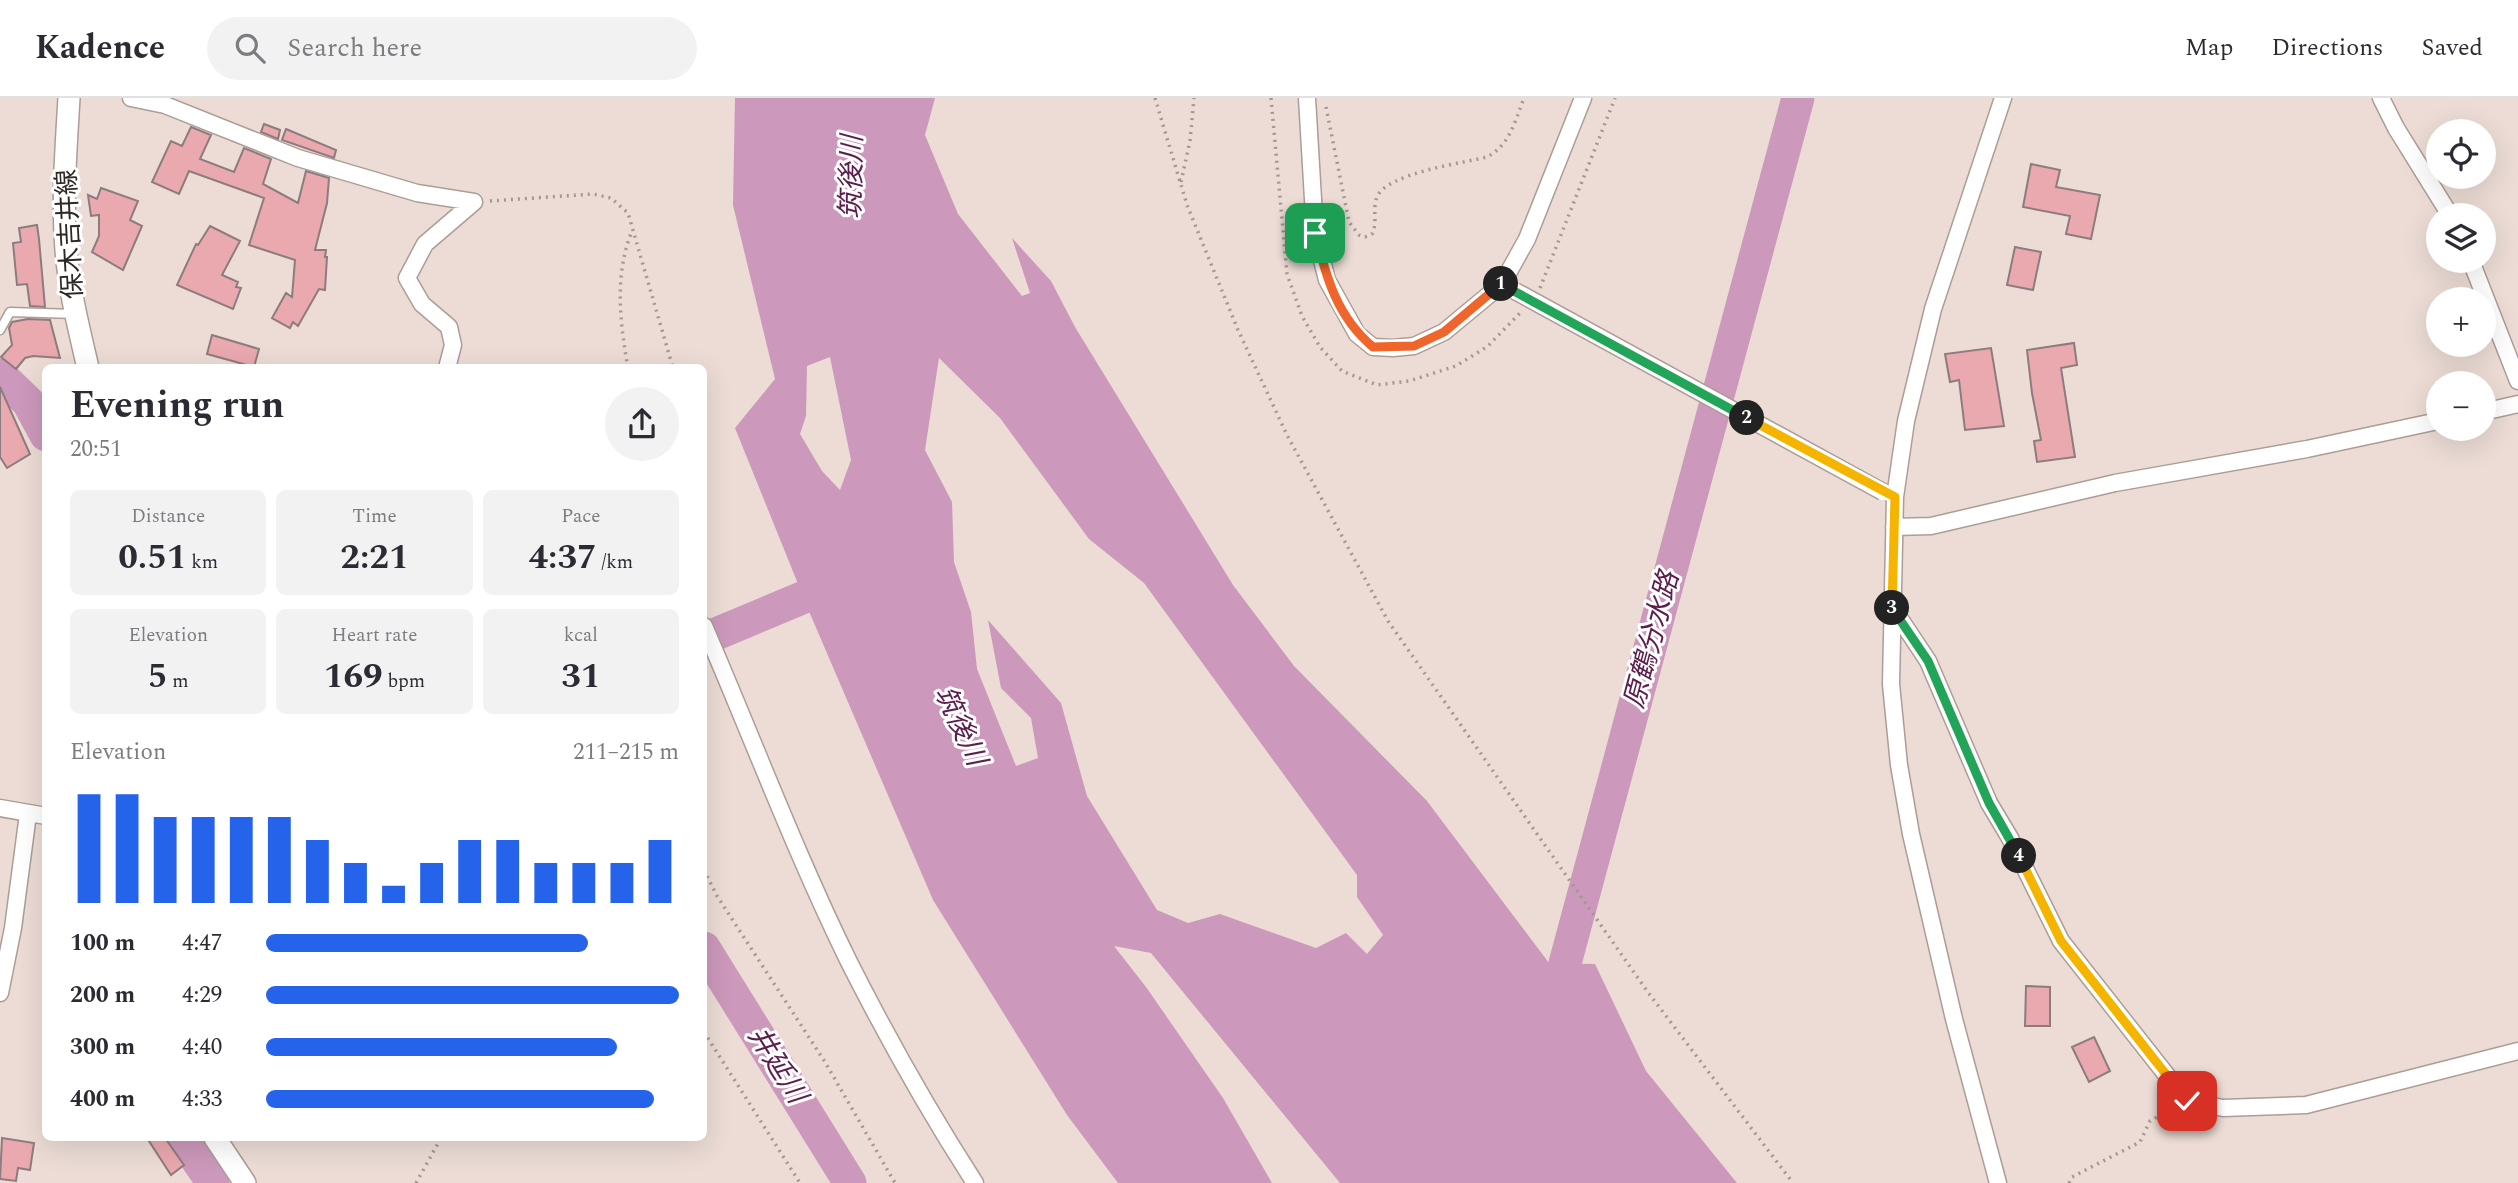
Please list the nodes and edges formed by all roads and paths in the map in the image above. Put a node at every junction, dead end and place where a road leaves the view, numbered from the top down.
1 (69, 98) edge
2 (131, 98) edge
3 (1155, 98) edge
4 (1194, 98) edge
5 (1271, 98) edge
6 (1307, 98) edge
7 (1324, 98) edge
8 (1524, 98) edge
9 (1583, 98) edge
10 (1615, 98) edge
11 (2003, 98) edge
12 (2381, 98) edge
13 (1181, 184) junction
14 (474, 202) junction
15 (2443, 203) edge
16 (632, 229) junction
17 (2476, 273) edge
18 (1508, 288) junction
19 (1533, 297) dead end
20 (1525, 307) dead end
21 (75, 314) junction
22 (0, 330) edge
23 (87, 364) edge
24 (447, 364) edge
25 (627, 364) edge
26 (672, 364) edge
27 (2518, 381) edge
28 (2518, 404) edge
29 (2496, 409) edge
30 (2426, 424) edge
31 (1889, 494) junction
32 (1894, 527) junction
33 (1892, 607) junction
34 (707, 633) edge
35 (0, 808) edge
36 (28, 814) junction
37 (42, 816) edge
38 (707, 876) edge
39 (0, 993) edge
40 (707, 1037) edge
41 (2518, 1051) edge
42 (2187, 1101) junction
43 (217, 1141) edge
44 (439, 1141) edge
45 (2078, 1174) junction
46 (245, 1183) edge
47 (416, 1183) edge
48 (800, 1183) edge
49 (895, 1183) edge
50 (975, 1183) edge
51 (1793, 1183) edge
52 (1998, 1183) edge
53 (2069, 1183) edge
54 (2080, 1183) edge

1 - 21 main road, 保木吉井線
2 - 14 street
3 - 13 path
4 - 13 path
5 - 20 path
6 - 18 street
7 - 8 path
9 - 18 street
10 - 19 path
11 - 31 street
12 - 15 street
13 - 51 path
14 - 16 path
14 - 24 street
16 - 25 path
16 - 26 path
17 - 27 street
18 - 31 street, bridge
21 - 22 lane
21 - 23 main road, 保木吉井線
28 - 29 street
30 - 32 street
31 - 32 street
32 - 33 street
33 - 42 street
33 - 52 street
34 - 50 street
35 - 36 street
36 - 37 street
36 - 39 street
38 - 49 path
40 - 48 path
41 - 42 street
42 - 45 path
43 - 46 main road
44 - 47 path
45 - 53 path
45 - 54 path

